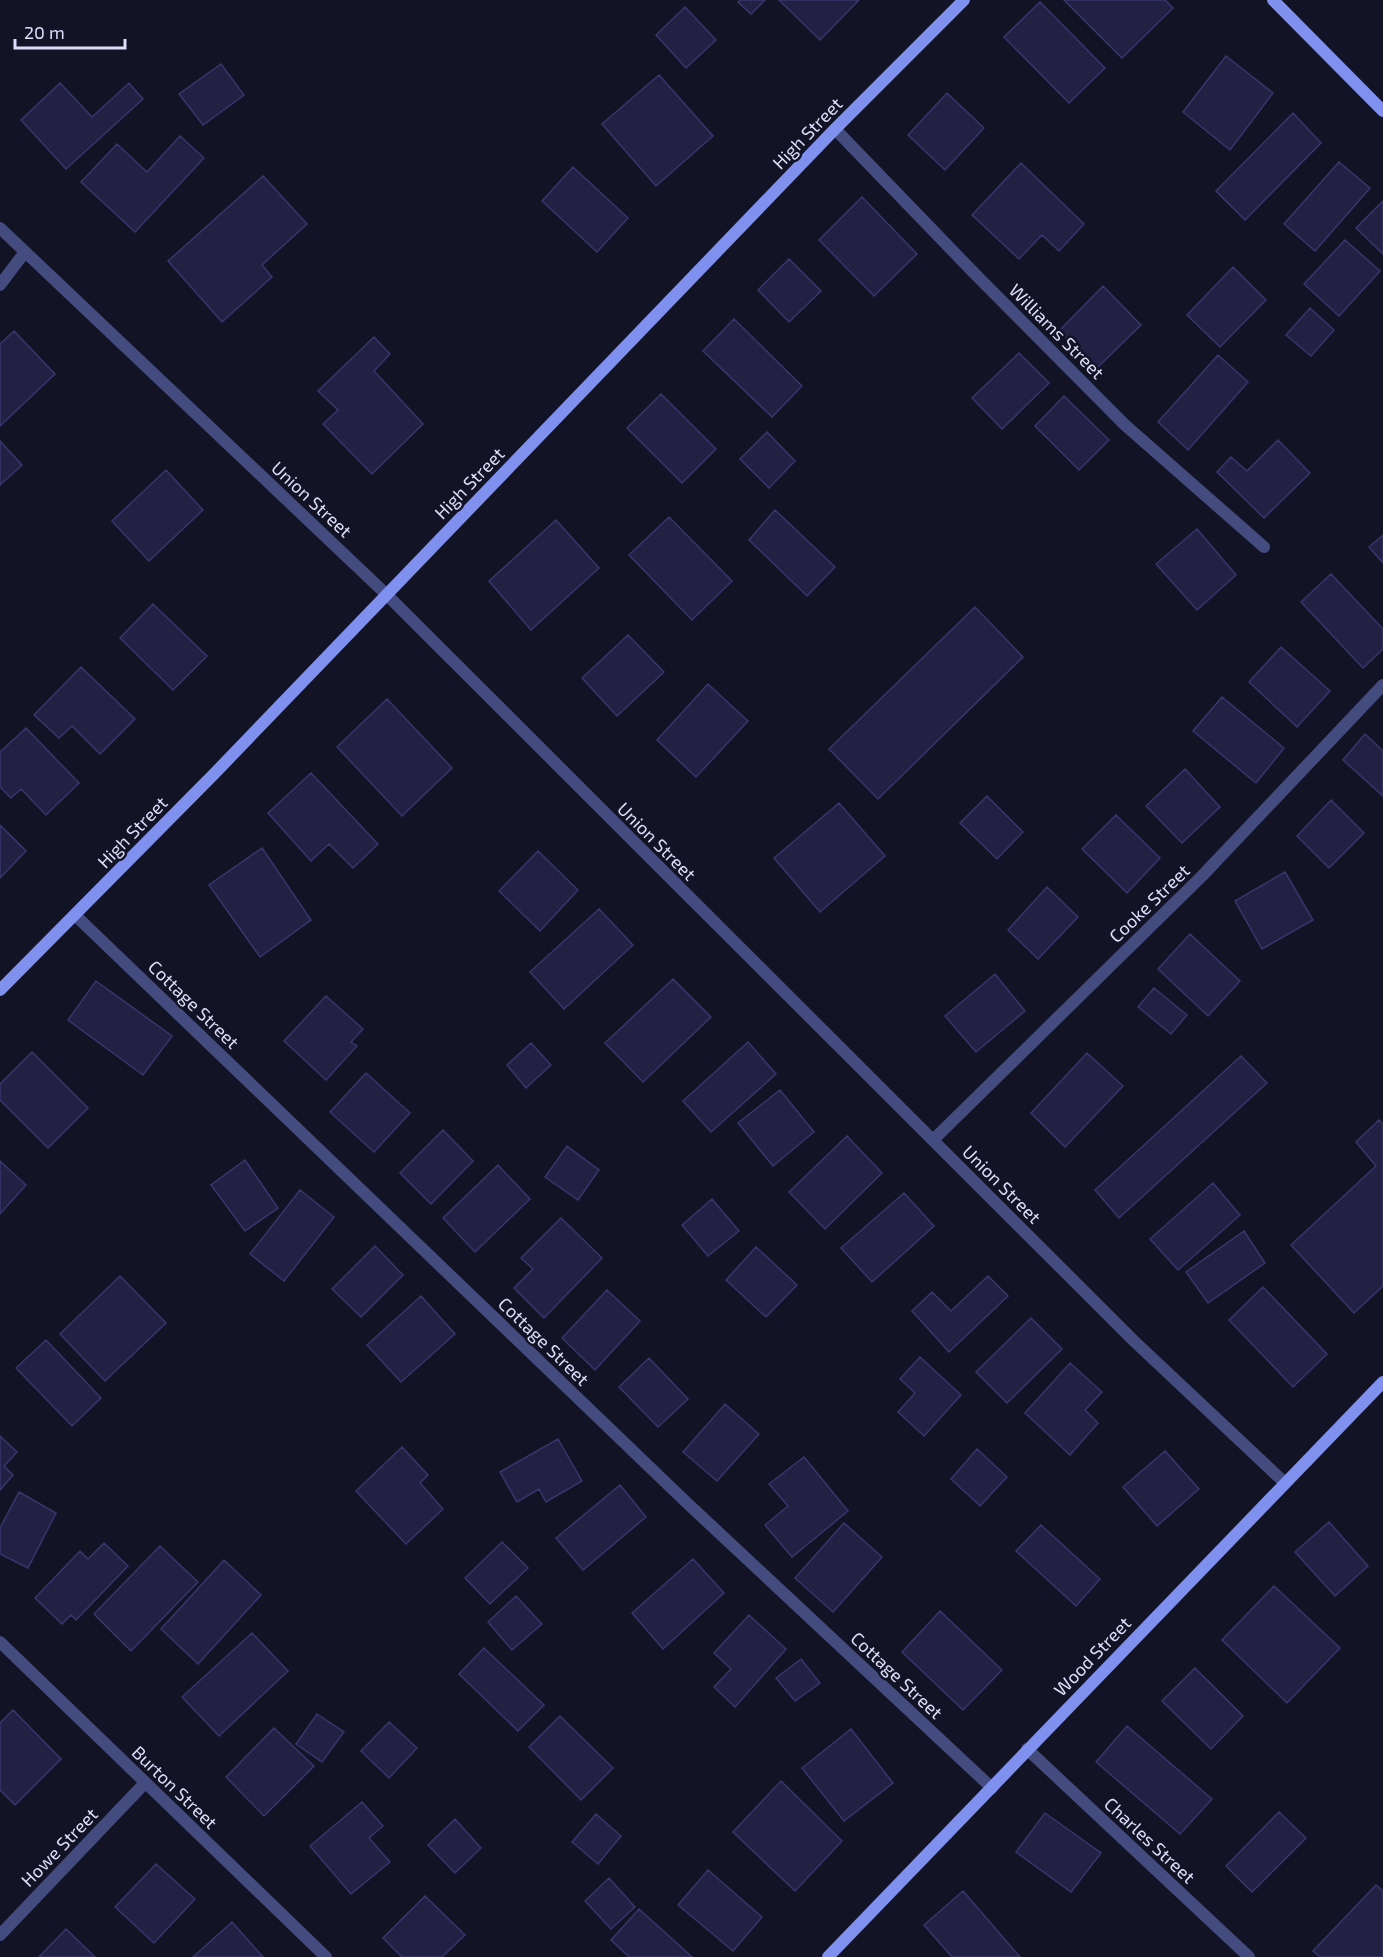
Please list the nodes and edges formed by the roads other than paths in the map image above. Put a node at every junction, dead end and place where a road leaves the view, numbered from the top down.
1 (964, 0) edge
2 (1273, 0) edge
3 (1383, 111) edge
4 (835, 129) junction
5 (0, 228) edge
6 (25, 252) junction
7 (0, 285) edge
8 (1264, 547) dead end
9 (387, 594) junction
10 (1383, 685) edge
11 (76, 915) junction
12 (0, 990) edge
13 (933, 1140) junction
14 (1383, 1382) edge
15 (1285, 1483) junction
16 (0, 1642) edge
17 (1027, 1749) junction
18 (144, 1784) junction
19 (992, 1788) junction
20 (0, 1935) edge
21 (326, 1957) edge
22 (828, 1957) edge
23 (1249, 1957) edge

1 - 4 street, High Street
2 - 3 street
4 - 8 street, Williams Street
4 - 9 street, High Street
5 - 6 street, Union Street
6 - 7 street
6 - 9 street, Union Street
9 - 11 street, High Street
9 - 13 street, Union Street
10 - 13 street, Cooke Street
11 - 12 street, High Street
11 - 19 street, Cottage Street
13 - 15 street, Union Street
14 - 15 street, Wood Street
15 - 17 street, Wood Street
16 - 18 street, Burton Street
17 - 19 street, Wood Street
17 - 23 street, Charles Street
18 - 20 street, Howe Street
18 - 21 street, Burton Street
19 - 22 street, Wood Street

